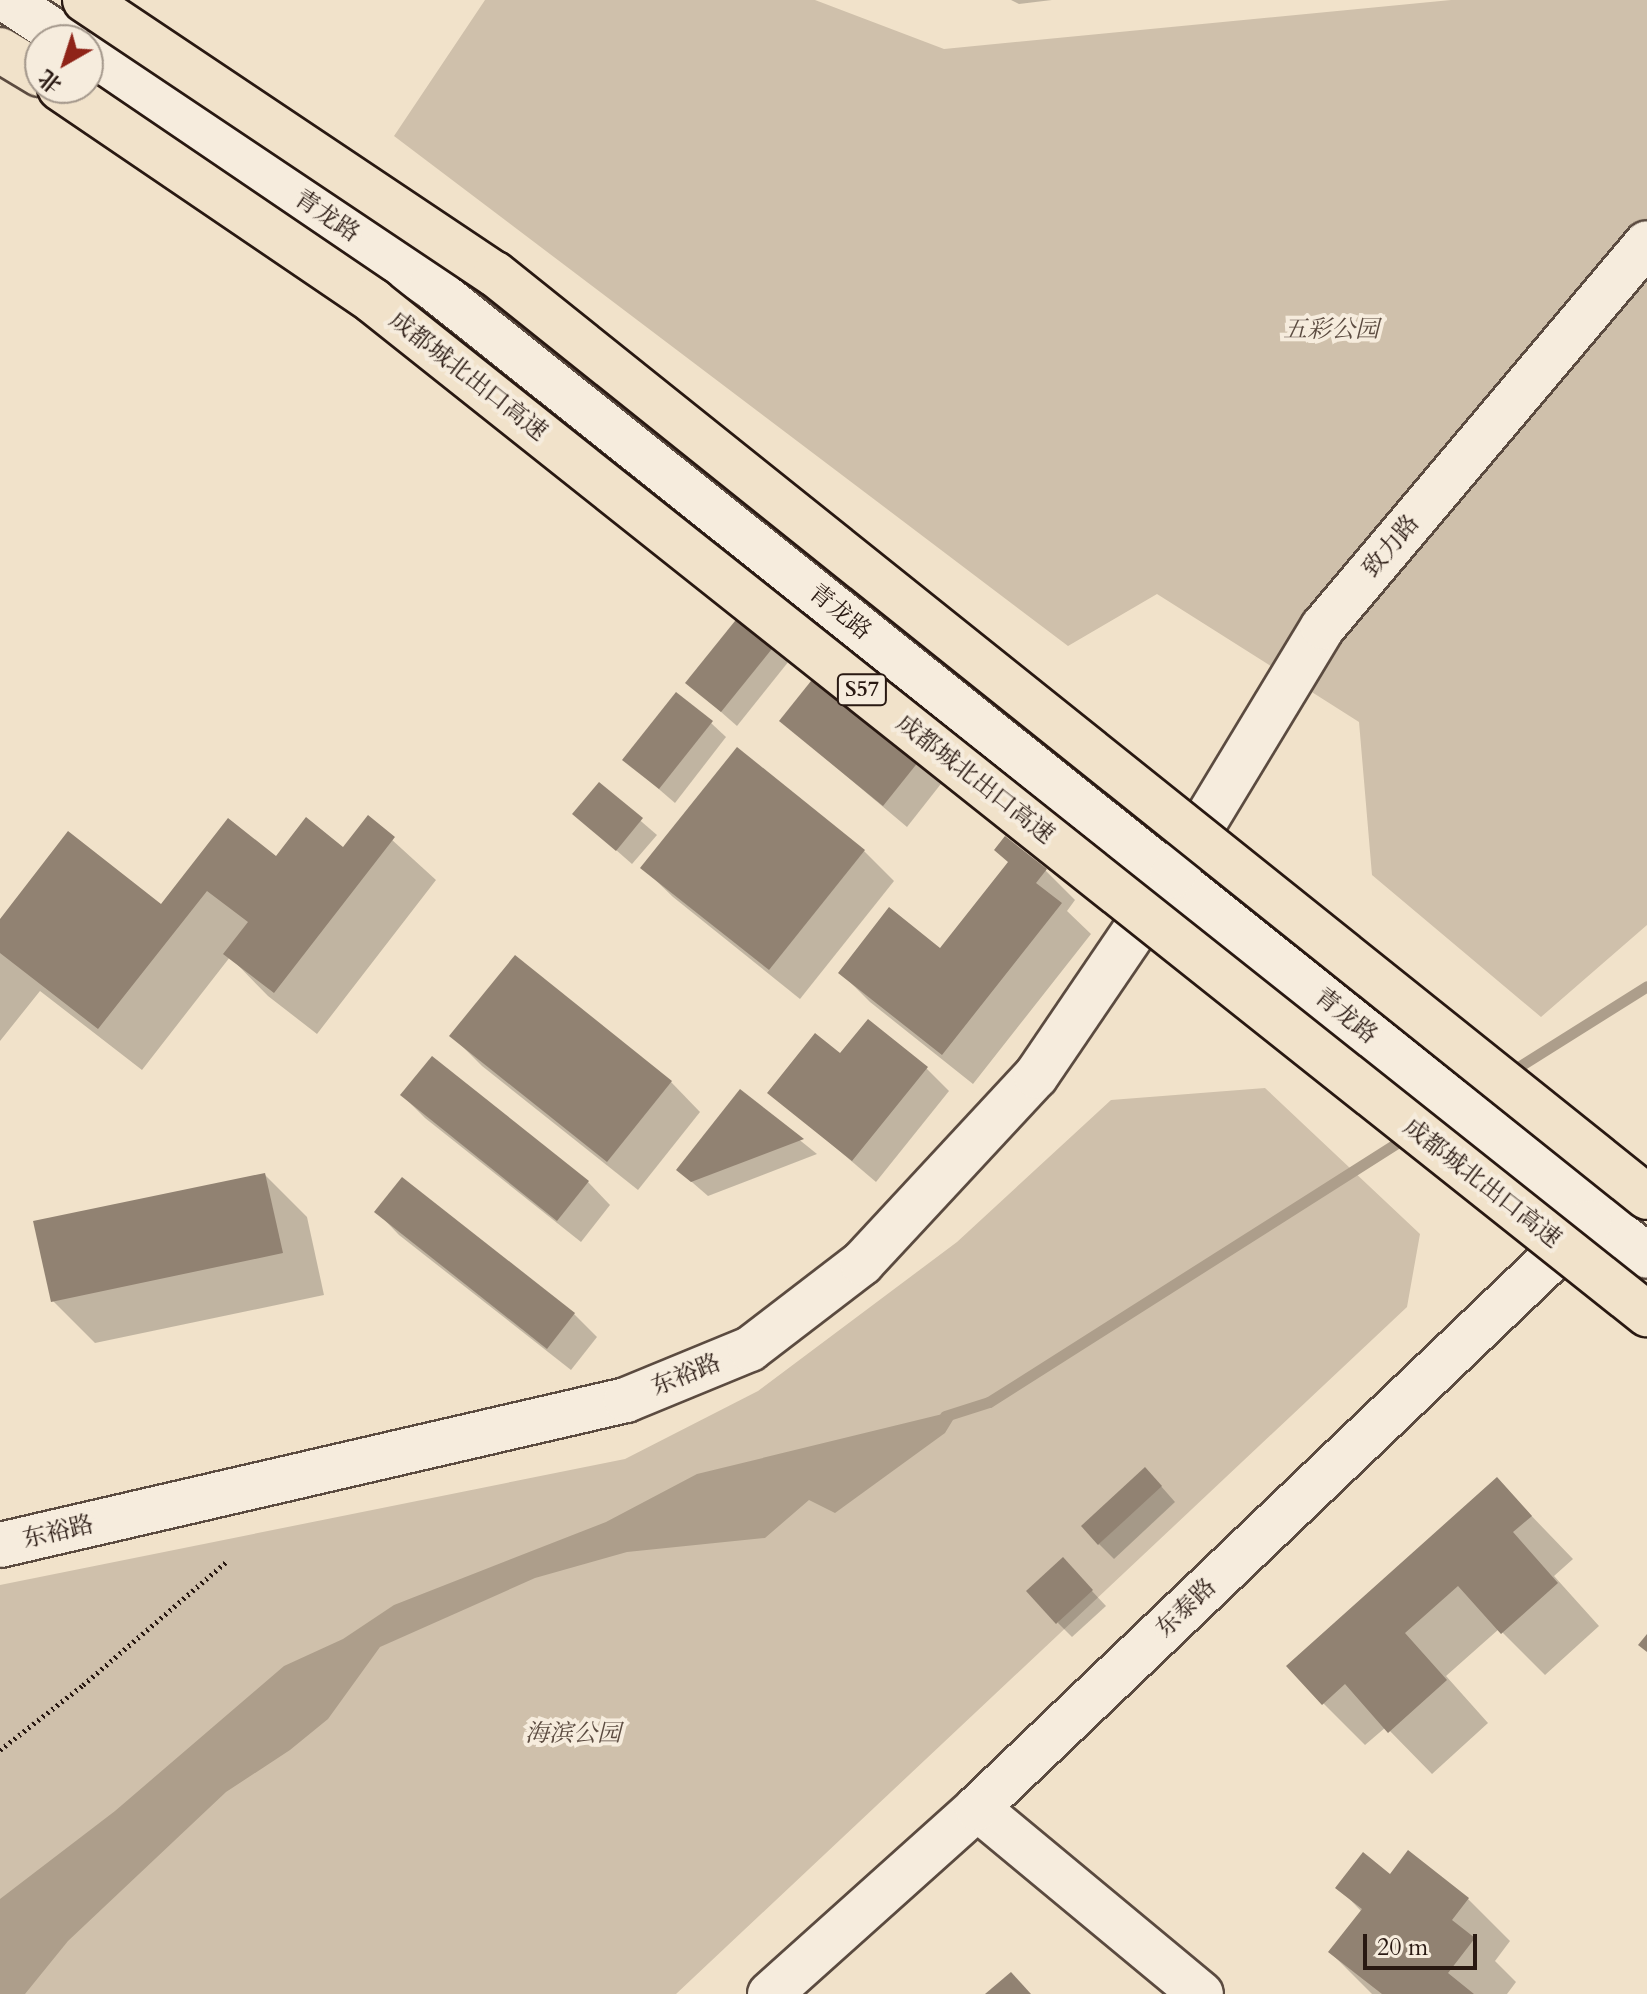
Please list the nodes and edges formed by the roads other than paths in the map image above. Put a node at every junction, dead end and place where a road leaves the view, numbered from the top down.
1 (7, 0) edge
2 (85, 0) edge
3 (43, 24) edge
4 (0, 50) edge
5 (24, 64) edge
6 (104, 65) edge
7 (84, 104) edge
8 (1647, 243) edge
9 (1172, 876) junction
10 (1647, 1197) edge
11 (1597, 1216) junction
12 (1647, 1256) edge
13 (1647, 1314) edge
14 (0, 1545) edge
15 (977, 1808) junction
16 (770, 1994) edge
17 (1201, 1994) edge

1 - 3 street
2 - 10 highway, bridge
4 - 5 highway
6 - 9 street, 青龙路
7 - 13 highway, 成都城北出口高速 / S57, bridge
8 - 9 street, 致力路
9 - 11 street, 青龙路
9 - 14 street, 东裕路
11 - 12 street, 青龙路
11 - 15 street, 东泰路
15 - 16 street, 东泰路
15 - 17 street

